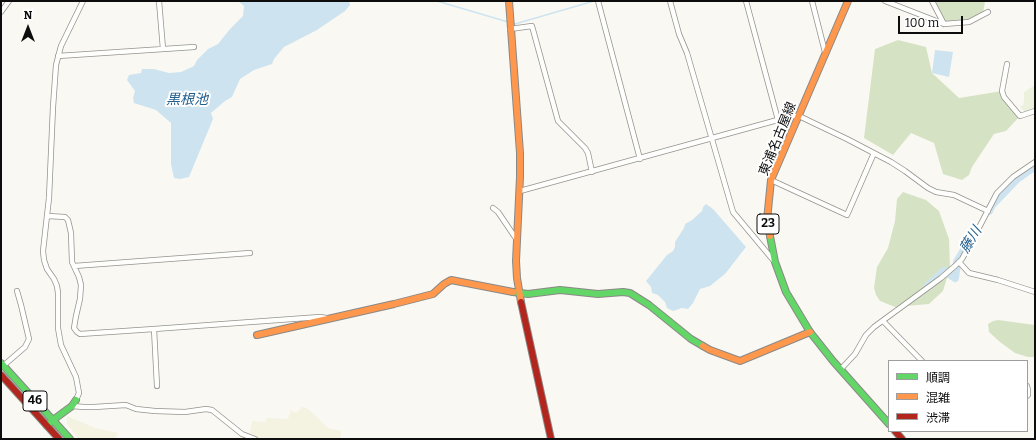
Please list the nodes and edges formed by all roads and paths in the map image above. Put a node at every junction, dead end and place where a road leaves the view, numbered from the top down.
1 (9, 1) edge
2 (84, 1) edge
3 (159, 1) edge
4 (509, 1) edge
5 (670, 1) edge
6 (746, 1) edge
7 (812, 1) edge
8 (848, 1) edge
9 (885, 1) edge
10 (932, 1) edge
11 (599, 2) edge
12 (1, 12) edge
13 (988, 12) dead end
14 (944, 24) junction
15 (510, 25) junction
16 (194, 47) dead end
17 (163, 49) junction
18 (826, 53) junction
19 (58, 56) junction
20 (1007, 64) dead end
21 (1035, 111) edge
22 (799, 116) junction
23 (778, 120) junction
24 (712, 139) junction
25 (874, 153) junction
26 (640, 159) junction
27 (1035, 162) edge
28 (592, 172) junction
29 (771, 180) junction
30 (520, 191) junction
31 (493, 208) dead end
32 (988, 211) junction
33 (48, 216) junction
34 (517, 240) junction
35 (250, 253) dead end
36 (775, 262) junction
37 (959, 262) junction
38 (74, 266) junction
39 (16, 291) dead end
40 (1035, 292) edge
41 (519, 293) junction
42 (329, 319) junction
43 (883, 321) junction
44 (154, 329) junction
45 (810, 332) junction
46 (257, 335) dead end
47 (921, 360) edge
48 (2, 364) edge
49 (841, 369) junction
50 (1, 375) edge
51 (157, 386) dead end
52 (76, 400) joint
53 (72, 406) junction
54 (53, 420) junction
55 (888, 423) edge
56 (47, 426) junction
57 (59, 439) edge
58 (70, 439) edge
59 (255, 439) edge
60 (551, 439) edge

1 - 12 street
2 - 19 street
3 - 17 street
4 - 15 street
5 - 24 street
6 - 23 street
7 - 18 street
8 - 18 street, 東浦名古屋線 / 23
9 - 14 street
10 - 14 street
11 - 26 street
13 - 14 street
15 - 28 street
15 - 30 street
16 - 17 street
17 - 19 street
18 - 22 street, 東浦名古屋線 / 23
19 - 33 street
20 - 21 street
22 - 23 street
22 - 25 street
22 - 29 street, 東浦名古屋線 / 23
23 - 24 street
24 - 26 street
24 - 36 street
25 - 29 street
25 - 32 street
26 - 28 street
27 - 32 street
28 - 30 street
29 - 36 street, 東浦名古屋線 / 23
30 - 34 street
31 - 34 street
32 - 37 street
33 - 38 street
33 - 52 street
34 - 41 street
35 - 38 street
36 - 45 street, 東浦名古屋線 / 23
37 - 40 street
37 - 43 street
38 - 44 street
39 - 48 street
41 - 42 street
41 - 45 street
41 - 60 street
42 - 44 street
42 - 46 street
43 - 47 street
43 - 49 street
44 - 51 street
45 - 49 street, 東浦名古屋線 / 23
48 - 54 street, 46
49 - 55 street, 東浦名古屋線 / 23
50 - 56 street, 46
52 - 53 street
53 - 54 street
53 - 59 street
54 - 56 street
54 - 58 street, 46
56 - 57 street, 46

